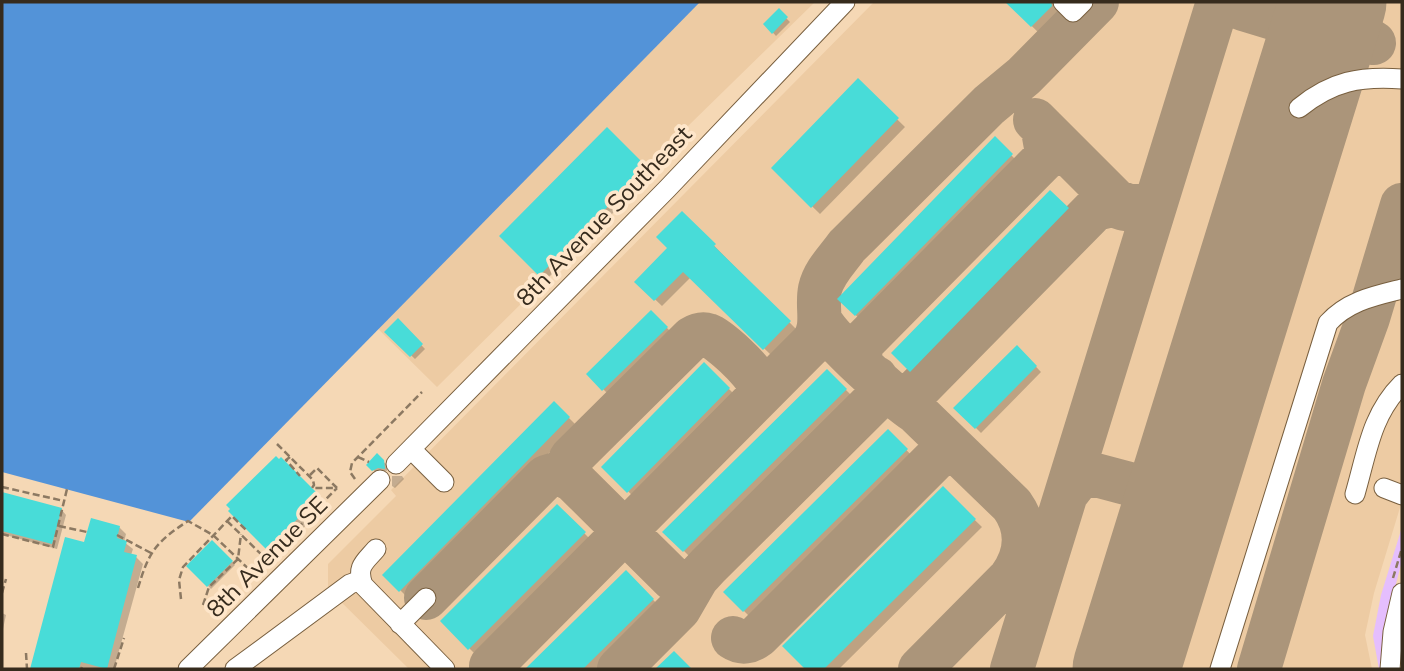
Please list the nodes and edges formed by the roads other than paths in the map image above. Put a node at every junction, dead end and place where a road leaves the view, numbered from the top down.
1 (845, 2) edge
2 (1063, 2) edge
3 (1083, 2) edge
4 (1402, 79) edge
5 (1299, 108) dead end
6 (1402, 289) edge
7 (1402, 384) edge
8 (411, 449) junction
9 (396, 464) dead end
10 (380, 480) dead end
11 (444, 482) dead end
12 (1355, 494) dead end
13 (376, 548) dead end
14 (361, 580) junction
15 (1402, 593) edge
16 (426, 598) dead end
17 (400, 624) junction
18 (188, 669) edge
19 (235, 669) edge
20 (445, 669) edge
21 (1220, 669) edge
22 (1391, 669) edge

1 - 8 street, 8th Avenue Southeast
2 - 3 street
4 - 5 street
6 - 21 street
7 - 12 street
8 - 9 street, 8th Avenue Southeast
8 - 11 street
10 - 18 street, 8th Avenue SE
13 - 14 street
14 - 17 street
14 - 19 street
15 - 22 street
16 - 17 street
17 - 20 street

